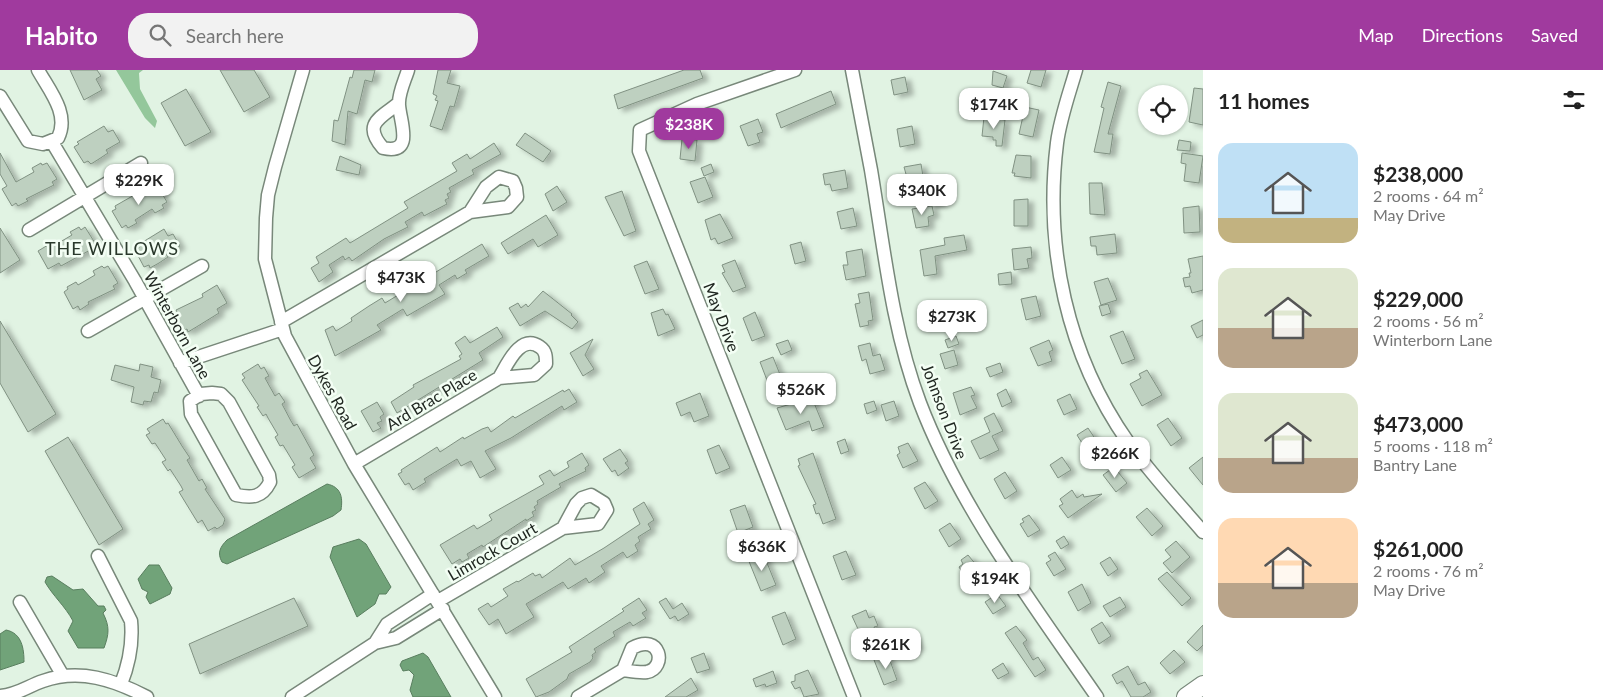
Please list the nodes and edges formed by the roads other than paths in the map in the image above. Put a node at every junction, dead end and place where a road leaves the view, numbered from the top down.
1 (38, 70) edge
2 (303, 70) edge
3 (408, 70) edge
4 (795, 70) edge
5 (852, 70) edge
6 (1076, 70) edge
7 (0, 96) edge
8 (399, 103) dead end
9 (52, 142) junction
10 (141, 163) dead end
11 (85, 196) junction
12 (470, 212) dead end
13 (29, 230) dead end
14 (202, 266) dead end
15 (145, 299) junction
16 (282, 325) junction
17 (88, 331) dead end
18 (180, 363) junction
19 (498, 378) dead end
20 (199, 396) junction
21 (354, 464) junction
22 (562, 528) dead end
23 (1203, 532) edge
24 (98, 556) dead end
25 (20, 602) dead end
26 (438, 602) junction
27 (374, 643) junction
28 (623, 670) dead end
29 (62, 676) junction
30 (121, 684) junction
31 (1203, 685) edge
32 (8, 696) edge
33 (147, 697) edge
34 (292, 697) edge
35 (495, 697) edge
36 (578, 697) edge
37 (854, 697) edge
38 (1097, 697) edge
39 (1186, 697) edge

1 - 9 street
2 - 16 street, Dykes Road
3 - 8 street
4 - 37 street, May Drive
5 - 38 street, Johnson Drive
6 - 23 street
7 - 9 street
9 - 11 street, Winterborn Lane
10 - 11 street
11 - 13 street
11 - 15 street, Winterborn Lane
12 - 16 street
14 - 15 street
15 - 17 street
15 - 18 street, Winterborn Lane
16 - 18 street
16 - 21 street, Dykes Road
18 - 20 street, Winterborn Lane
19 - 21 street, Ard Brac Place
20 - 20 street, Winterborn Lane
21 - 26 street, Dykes Road
22 - 26 street, Limrock Court
24 - 30 street
25 - 29 street
26 - 27 street
26 - 27 street
26 - 35 street, Dykes Road
27 - 34 street
28 - 36 street
29 - 30 street
29 - 32 street
30 - 33 street
31 - 39 street

